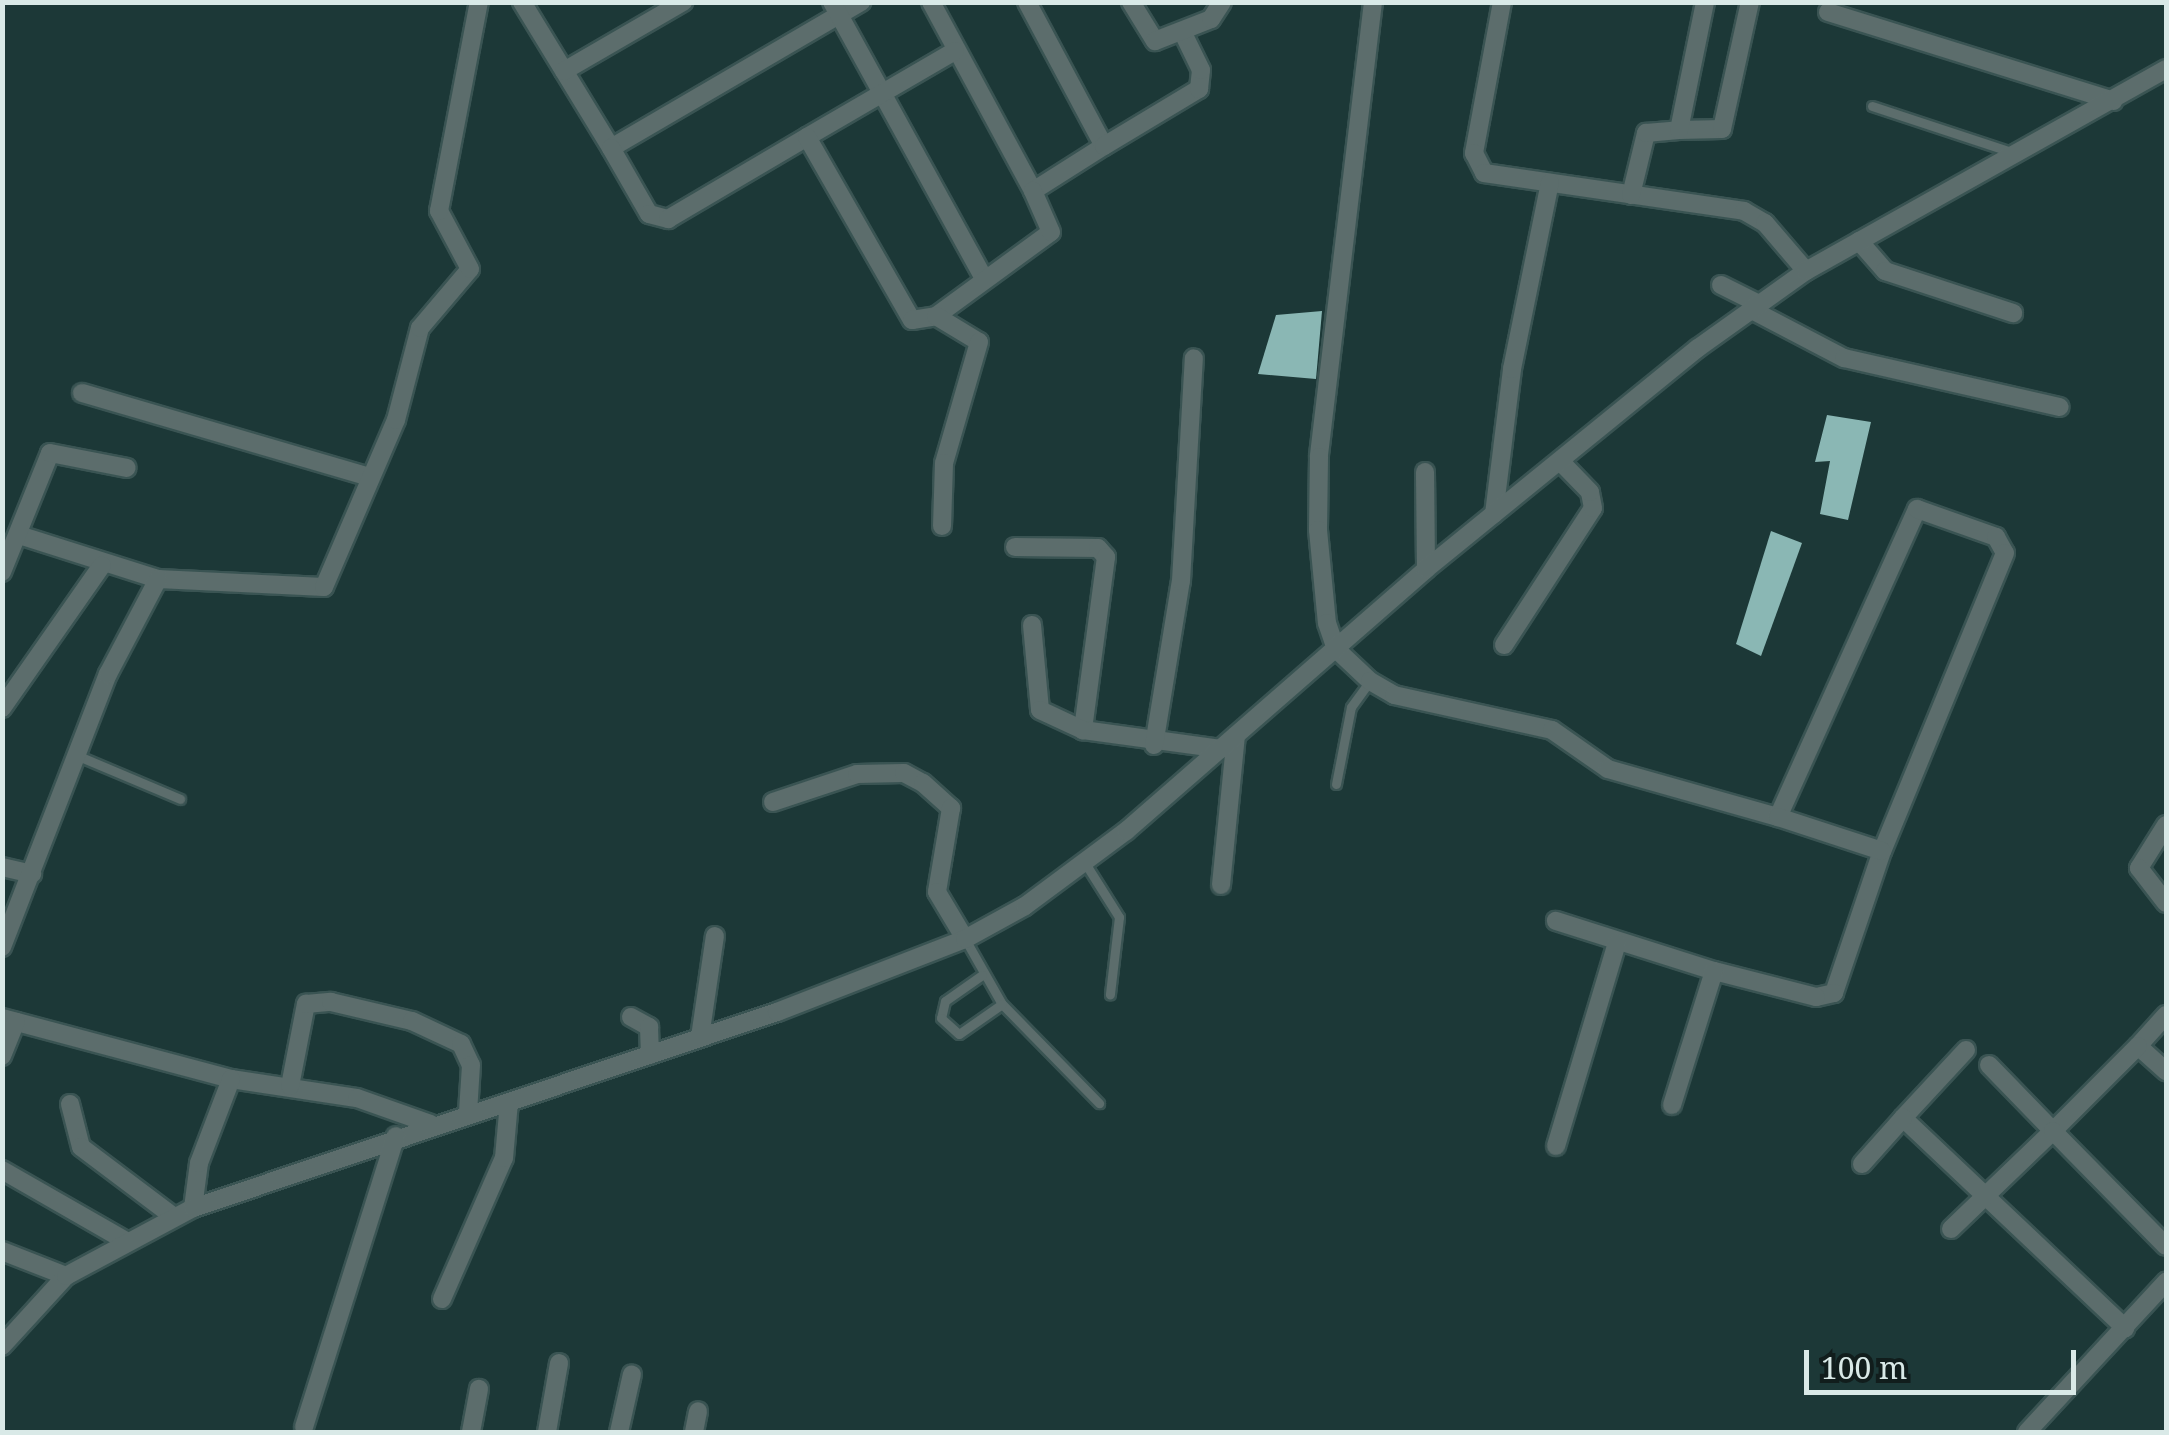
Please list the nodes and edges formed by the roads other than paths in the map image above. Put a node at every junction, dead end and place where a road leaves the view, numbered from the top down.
1 (479, 2) edge
2 (522, 2) edge
3 (684, 2) edge
4 (860, 2) edge
5 (931, 2) edge
6 (1027, 2) edge
7 (1131, 2) edge
8 (1222, 2) edge
9 (1373, 2) edge
10 (1502, 2) edge
11 (1705, 2) edge
12 (1750, 2) edge
13 (835, 9) edge
14 (1828, 12) dead end
15 (1182, 31) junction
16 (954, 51) junction
17 (2166, 69) edge
18 (564, 71) junction
19 (883, 94) junction
20 (2114, 101) junction
21 (1872, 106) dead end
22 (1680, 130) junction
23 (807, 137) junction
24 (1104, 146) junction
25 (611, 148) junction
26 (2016, 154) junction
27 (1550, 183) junction
28 (1033, 190) junction
29 (1632, 195) junction
30 (1860, 241) junction
31 (1806, 271) junction
32 (983, 278) junction
33 (1721, 284) dead end
34 (1755, 307) junction
35 (2013, 313) dead end
36 (936, 316) junction
37 (1194, 358) dead end
38 (82, 393) dead end
39 (2059, 407) dead end
40 (1560, 461) junction
41 (127, 468) dead end
42 (1425, 472) dead end
43 (370, 477) junction
44 (1494, 514) junction
45 (942, 526) dead end
46 (19, 535) junction
47 (1015, 548) dead end
48 (102, 565) junction
49 (1426, 569) junction
50 (2, 572) edge
51 (158, 579) junction
52 (1032, 625) dead end
53 (1504, 645) dead end
54 (1336, 649) junction
55 (1370, 680) junction
56 (2, 708) edge
57 (1083, 730) junction
58 (1229, 742) junction
59 (1154, 745) junction
60 (76, 755) junction
61 (1336, 784) dead end
62 (180, 799) dead end
63 (773, 802) dead end
64 (1778, 816) junction
65 (2166, 825) edge
66 (1882, 851) junction
67 (1085, 863) junction
68 (2, 867) edge
69 (32, 874) junction
70 (1222, 885) dead end
71 (2166, 902) edge
72 (1556, 921) dead end
73 (715, 936) dead end
74 (965, 938) junction
75 (1617, 942) junction
76 (2, 947) edge
77 (1714, 971) junction
78 (982, 975) junction
79 (1110, 994) dead end
80 (1002, 1004) junction
81 (2166, 1016) edge
82 (631, 1017) dead end
83 (10, 1020) edge
84 (700, 1038) junction
85 (2138, 1046) junction
86 (1966, 1050) dead end
87 (650, 1055) junction
88 (2, 1056) edge
89 (1989, 1065) dead end
90 (2166, 1072) edge
91 (231, 1079) junction
92 (290, 1086) junction
93 (509, 1102) junction
94 (70, 1104) dead end
95 (1099, 1104) dead end
96 (1672, 1105) dead end
97 (468, 1113) junction
98 (1902, 1118) junction
99 (430, 1124) junction
100 (2053, 1131) junction
101 (396, 1136) junction
102 (1556, 1146) dead end
103 (1862, 1164) dead end
104 (2, 1170) edge
105 (1987, 1199) junction
106 (194, 1208) junction
107 (174, 1217) junction
108 (1951, 1229) dead end
109 (126, 1241) junction
110 (2166, 1246) edge
111 (2, 1251) edge
112 (66, 1276) junction
113 (2166, 1282) edge
114 (442, 1299) dead end
115 (2125, 1328) junction
116 (2, 1346) edge
117 (559, 1362) dead end
118 (632, 1374) dead end
119 (478, 1389) dead end
120 (698, 1412) dead end
121 (304, 1427) dead end
122 (471, 1432) edge
123 (546, 1432) edge
124 (619, 1432) edge
125 (694, 1432) edge
126 (2027, 1432) edge

1 - 43 street
2 - 18 street
3 - 18 street
4 - 13 street
5 - 16 street
6 - 24 street
7 - 15 street
8 - 15 street
9 - 54 street
10 - 27 street
11 - 22 street
12 - 22 street
13 - 19 street
13 - 25 street
14 - 20 street
15 - 24 street
16 - 19 street
16 - 28 street
17 - 20 street
18 - 25 street
19 - 23 street
19 - 32 street
20 - 26 street
21 - 26 lane
22 - 29 street
23 - 25 street
23 - 36 street
24 - 28 street
26 - 30 street
27 - 29 street
27 - 44 street
28 - 32 street
29 - 31 street
30 - 31 street
30 - 35 street
31 - 34 street
32 - 36 street
33 - 34 street
34 - 39 street
34 - 40 street
36 - 45 street
37 - 59 street
38 - 43 street
40 - 44 street
40 - 53 street
41 - 46 street
42 - 49 street
43 - 51 street
44 - 49 street
46 - 48 street
46 - 50 street
47 - 57 street
48 - 51 street
48 - 56 street
49 - 54 street
51 - 60 street
52 - 57 street
54 - 55 street
54 - 58 street
55 - 61 lane
55 - 64 street
57 - 59 street
58 - 59 street
58 - 67 street
58 - 70 street
60 - 62 lane
60 - 69 street
63 - 74 street
64 - 66 street
64 - 66 street
65 - 71 street
66 - 77 street
67 - 74 street
67 - 79 lane
68 - 69 street
69 - 76 street
72 - 75 street
73 - 84 street
74 - 78 lane
74 - 84 street
75 - 77 street
75 - 102 street
77 - 96 street
78 - 80 lane
78 - 80 lane
80 - 95 lane
81 - 85 street
82 - 87 street
83 - 88 street
83 - 91 street
84 - 87 street
85 - 90 street
85 - 100 street
86 - 98 street
87 - 93 street
89 - 100 street
91 - 92 street
91 - 106 street
92 - 97 street
92 - 99 street
93 - 97 street
93 - 114 street
94 - 107 street
97 - 99 street
98 - 103 street
98 - 105 street
99 - 101 street
100 - 105 street
100 - 110 street
101 - 106 street
101 - 121 street
104 - 109 street
105 - 108 street
105 - 115 street
106 - 107 street
107 - 109 street
109 - 112 street
111 - 112 street
112 - 116 street
113 - 115 street
115 - 126 street
117 - 123 street
118 - 124 street
119 - 122 street
120 - 125 street

